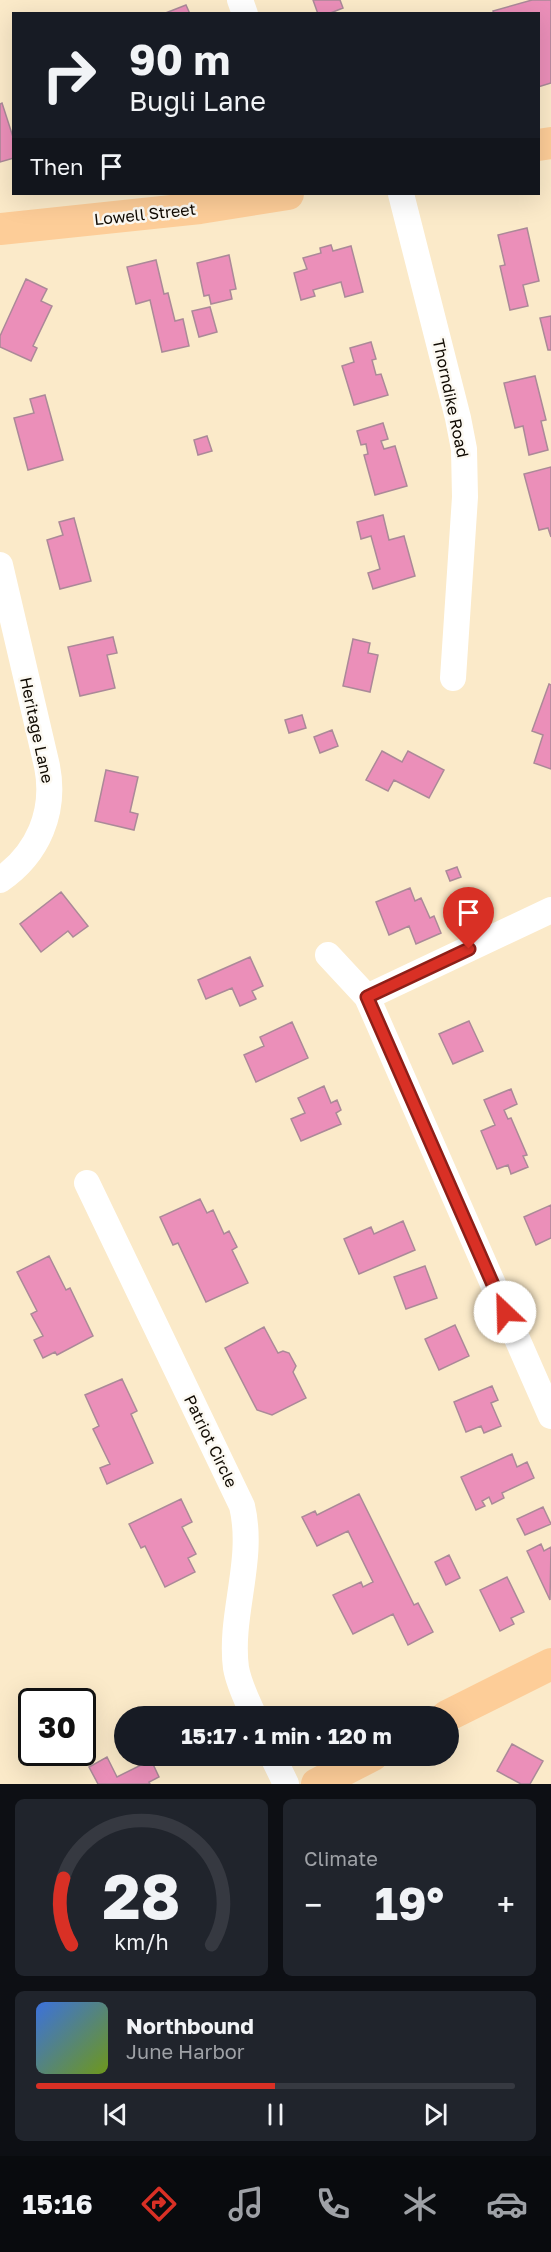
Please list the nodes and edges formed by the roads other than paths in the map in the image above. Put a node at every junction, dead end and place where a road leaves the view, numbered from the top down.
1 (282, 195) edge
2 (401, 195) edge
3 (0, 228) edge
4 (0, 565) edge
5 (453, 678) dead end
6 (0, 880) edge
7 (551, 910) edge
8 (328, 955) dead end
9 (367, 997) junction
10 (87, 1183) dead end
11 (551, 1416) edge
12 (551, 1664) edge
13 (250, 1706) edge
14 (459, 1710) edge
15 (277, 1766) edge
16 (352, 1766) edge
17 (286, 1784) edge
18 (317, 1784) edge

1 - 3 main road, Lowell Street
2 - 5 street, Thorndike Road
4 - 6 street, Heritage Lane
7 - 9 street
8 - 9 street
9 - 11 street
10 - 13 street, Patriot Circle
12 - 14 main road
15 - 17 street
16 - 18 main road

